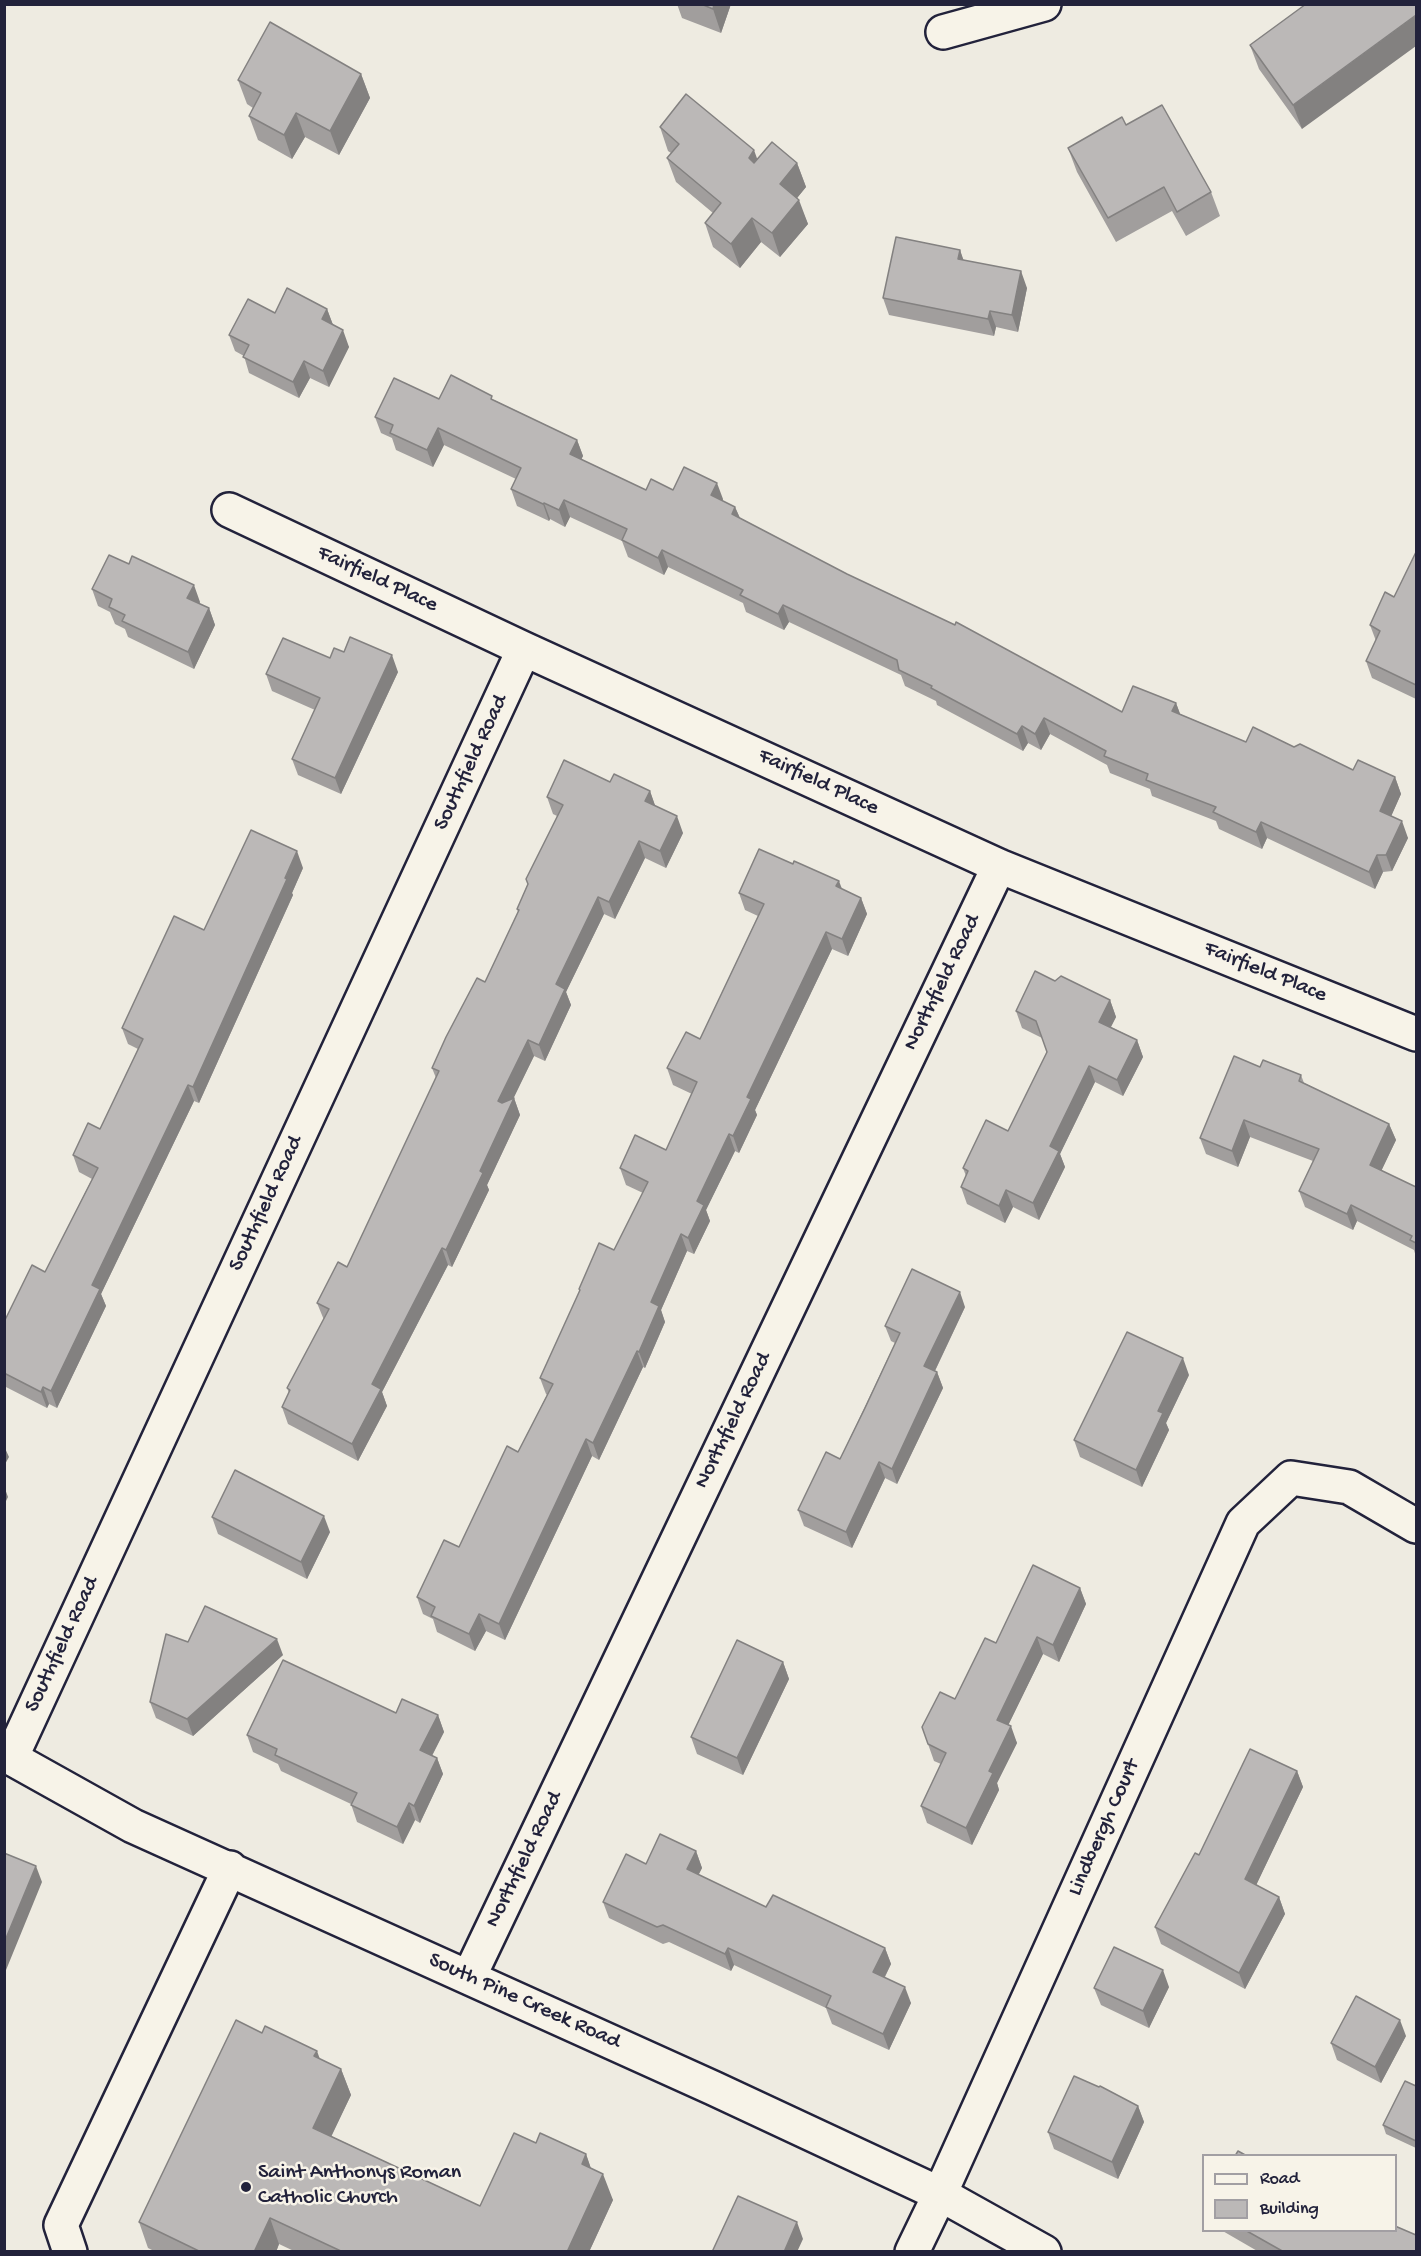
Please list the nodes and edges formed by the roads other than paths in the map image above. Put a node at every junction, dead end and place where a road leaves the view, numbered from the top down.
1 (1044, 4) edge
2 (944, 32) dead end
3 (229, 510) dead end
4 (524, 649) junction
5 (999, 866) junction
6 (1416, 1034) edge
7 (1416, 1526) edge
8 (8, 1756) edge
9 (230, 1868) junction
10 (469, 1977) junction
11 (940, 2194) junction
12 (70, 2252) edge
13 (912, 2252) edge
14 (1044, 2252) edge

1 - 2 street
3 - 4 street, Fairfield Place
4 - 5 street, Fairfield Place
4 - 8 street, Southfield Road
5 - 6 street, Fairfield Place
5 - 10 street, Northfield Road
7 - 11 street, Lindbergh Court
8 - 9 street, South Pine Creek Road
9 - 10 street, South Pine Creek Road
9 - 12 street
10 - 11 street, South Pine Creek Road
11 - 13 street, Lindbergh Court
11 - 14 street, South Pine Creek Road

